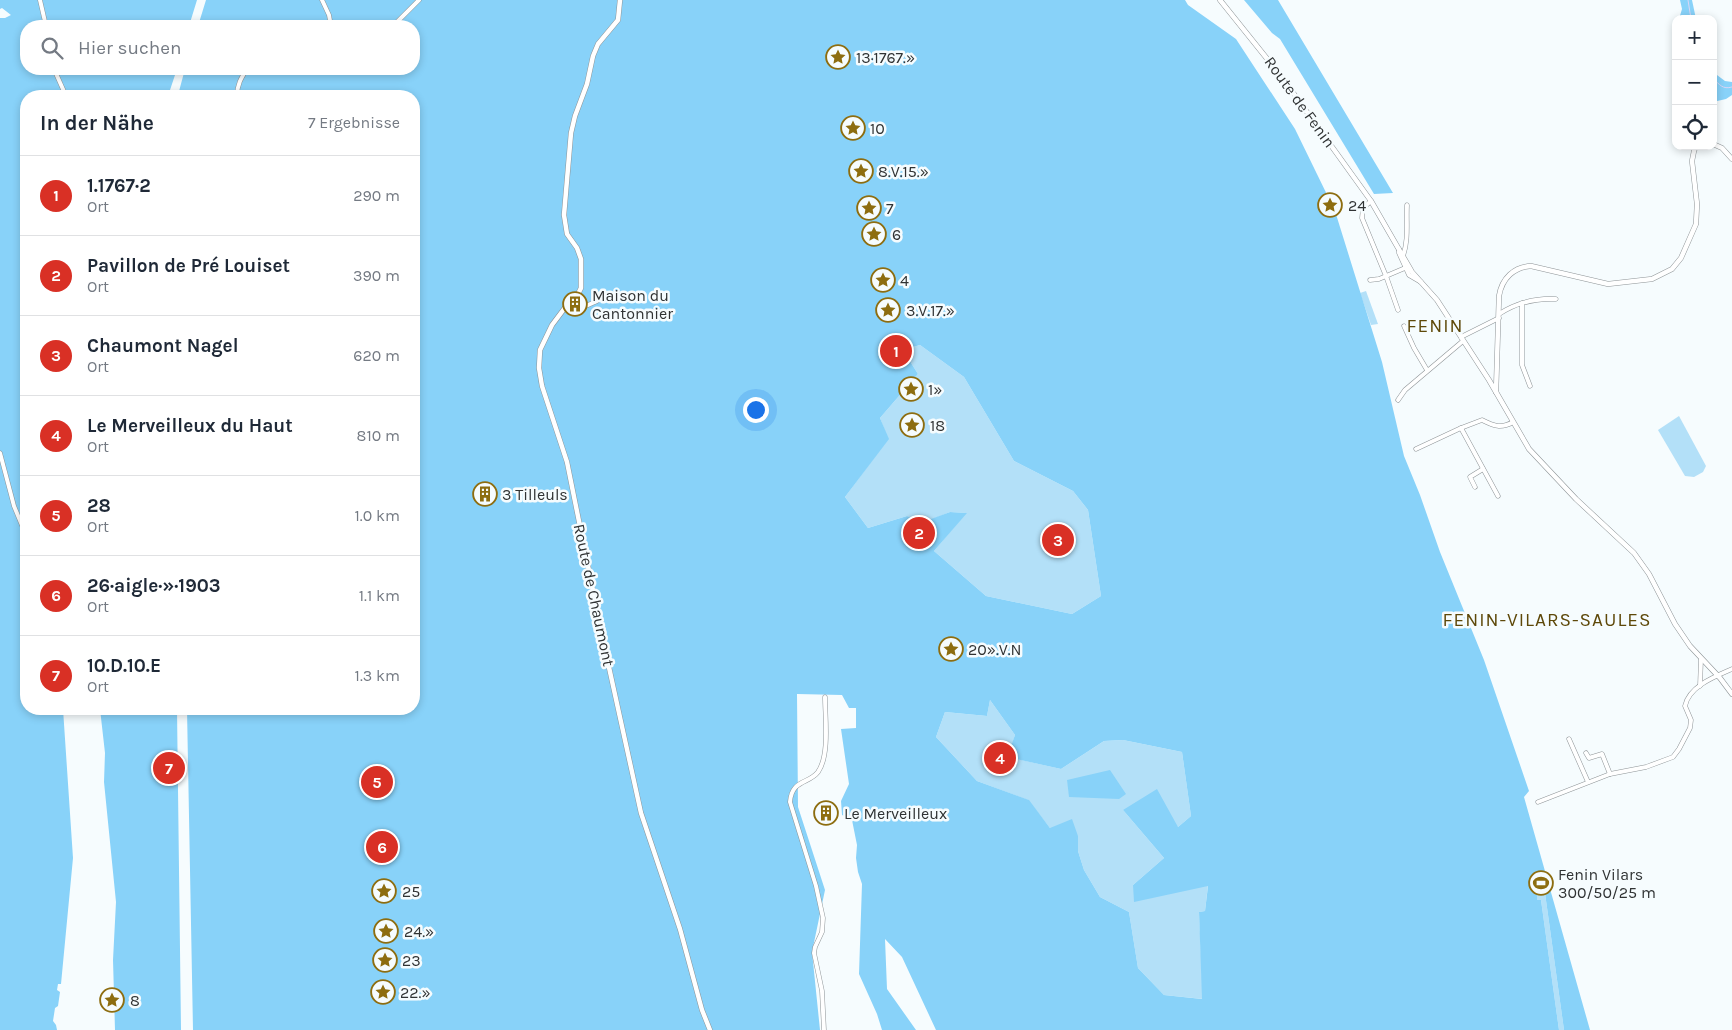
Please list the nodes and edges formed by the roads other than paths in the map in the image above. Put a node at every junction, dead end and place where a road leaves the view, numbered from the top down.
1 (40, 0) edge
2 (322, 0) edge
3 (418, 0) edge
4 (620, 0) edge
5 (1220, 0) edge
6 (45, 20) edge
7 (330, 20) edge
8 (399, 20) edge
9 (57, 75) edge
10 (243, 75) edge
11 (63, 90) edge
12 (237, 90) edge
13 (1717, 146) edge
14 (1694, 150) edge
15 (1732, 159) edge
16 (1371, 202) junction
17 (1407, 205) dead end
18 (1399, 249) junction
19 (1403, 256) junction
20 (1405, 268) junction
21 (1386, 276) junction
22 (1370, 280) dead end
23 (1421, 282) junction
24 (1556, 298) dead end
25 (597, 301) dead end
26 (1522, 303) junction
27 (564, 309) junction
28 (1398, 310) dead end
29 (1499, 316) junction
30 (1404, 326) dead end
31 (1462, 339) junction
32 (1427, 370) junction
33 (1496, 378) junction
34 (1489, 380) junction
35 (1530, 386) dead end
36 (1496, 393) junction
37 (1398, 400) dead end
38 (1513, 422) junction
39 (1460, 428) junction
40 (1416, 449) dead end
41 (0, 453) edge
42 (1483, 469) junction
43 (1475, 488) dead end
44 (1498, 496) dead end
45 (20, 520) edge
46 (1701, 659) junction
47 (1732, 669) edge
48 (1717, 675) junction
49 (1700, 686) junction
50 (1732, 694) edge
51 (825, 697) dead end
52 (1569, 739) dead end
53 (1586, 754) dead end
54 (1610, 774) junction
55 (1588, 782) junction
56 (1538, 802) dead end
57 (710, 1030) edge
58 (824, 1030) edge

1 - 6 street
2 - 7 street
3 - 8 street
4 - 27 street, Route de Chaumont
5 - 16 street, Route de Fenin
9 - 11 street
10 - 12 street
13 - 15 street
14 - 29 street
16 - 18 street, Route de Fenin
16 - 21 street
17 - 19 street
18 - 19 street, Route de Fenin
18 - 20 street
19 - 23 street, Route de Fenin
20 - 21 street
20 - 23 street
21 - 22 street
21 - 28 street
23 - 31 street, Route de Fenin
24 - 26 street
25 - 27 street
26 - 29 street
26 - 35 street
27 - 57 street, Route de Chaumont
29 - 31 street
29 - 33 street
30 - 32 street
31 - 32 street
31 - 34 street, Route de Fenin
32 - 37 street
33 - 34 street
33 - 36 street
34 - 36 street, Route de Fenin
36 - 38 street, Route de Fenin
38 - 39 street
38 - 46 street, Route de Fenin
39 - 40 street
39 - 42 street
41 - 45 street
42 - 43 street
42 - 44 street
46 - 48 street, Route de Fenin
46 - 49 street
47 - 48 street
48 - 49 street
48 - 50 street, Route de Fenin
49 - 54 street
51 - 58 street
52 - 55 street
53 - 54 street
54 - 55 street
55 - 56 street

